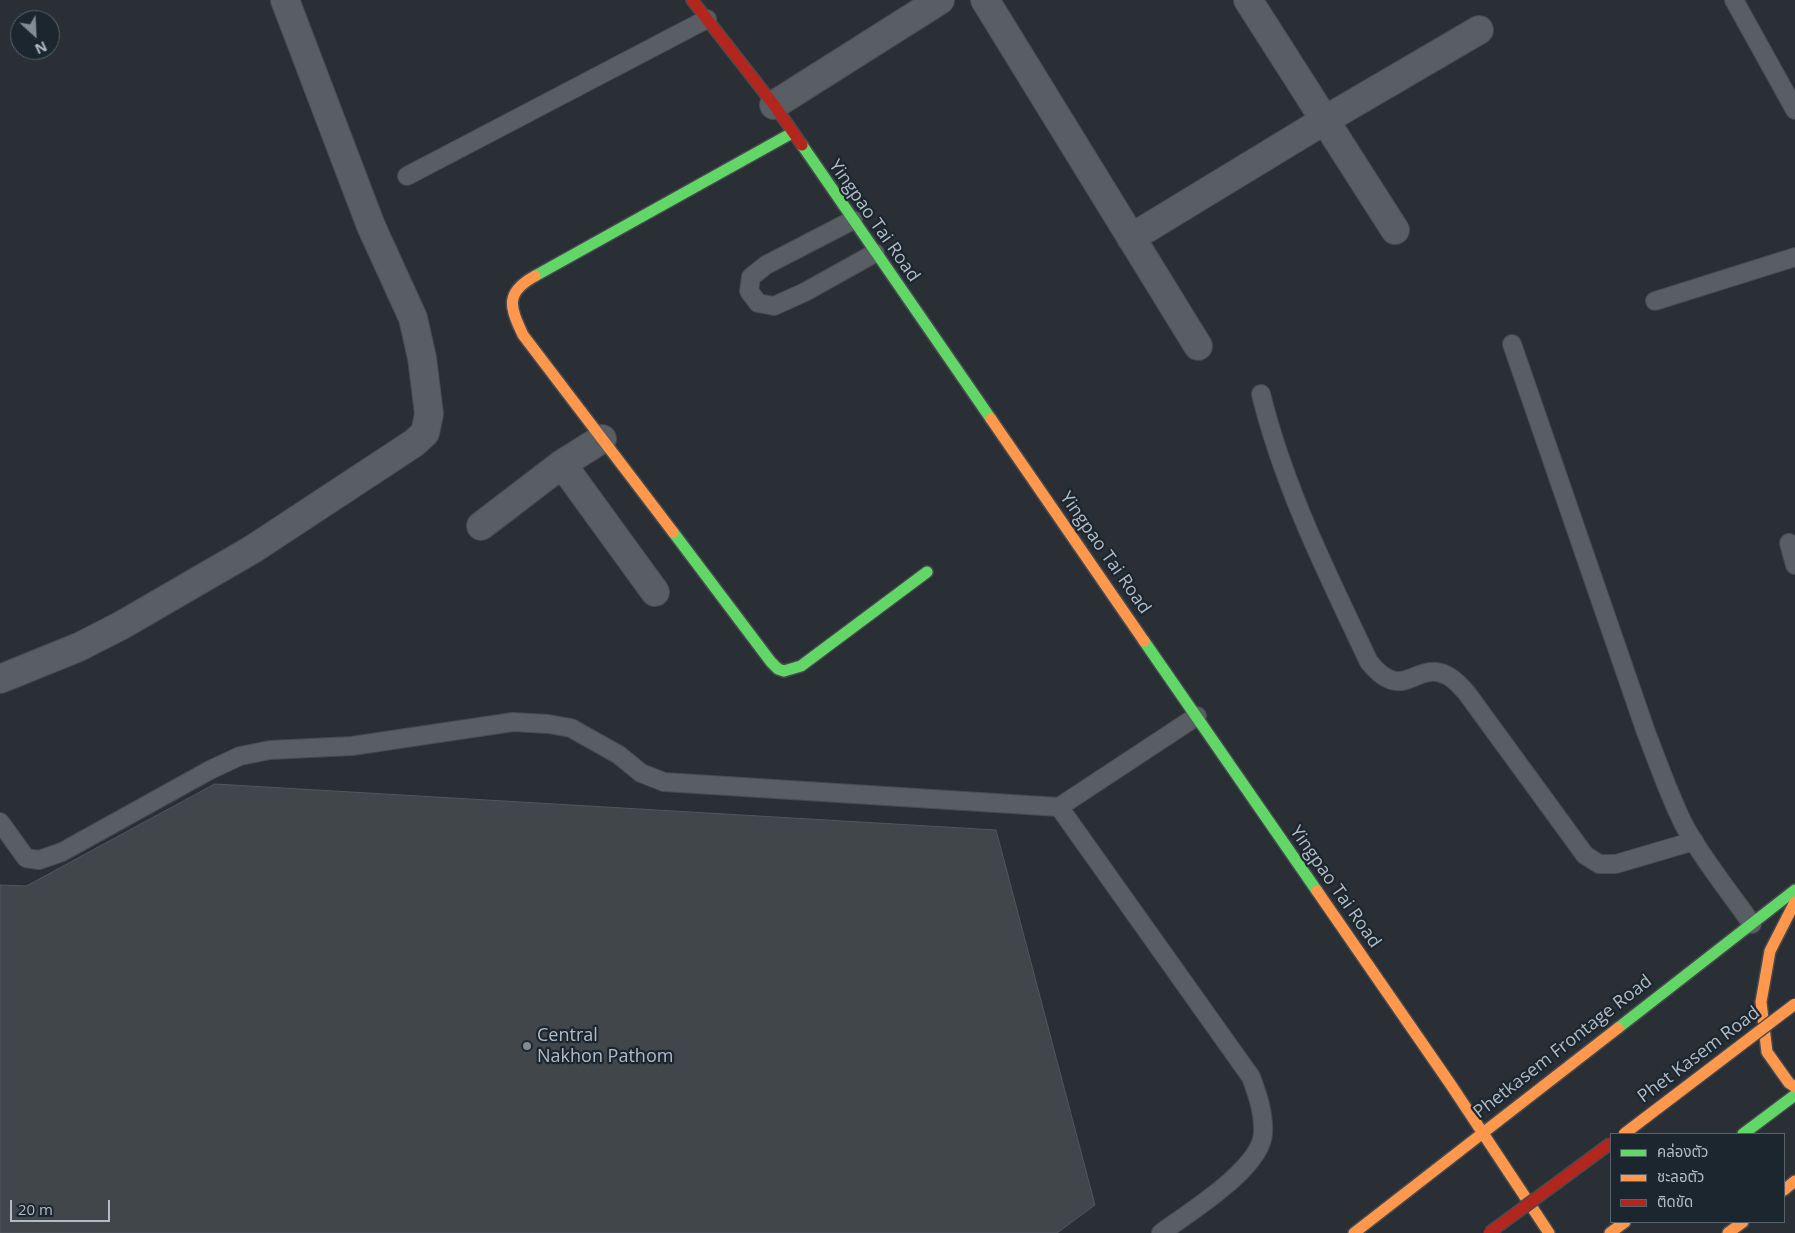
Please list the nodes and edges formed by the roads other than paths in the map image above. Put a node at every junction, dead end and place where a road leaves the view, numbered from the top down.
1 (285, 0) edge
2 (692, 0) edge
3 (940, 0) edge
4 (985, 0) edge
5 (1248, 0) edge
6 (1734, 0) edge
7 (706, 19) junction
8 (1479, 30) dead end
9 (774, 105) junction
10 (1795, 110) edge
11 (1325, 120) junction
12 (792, 132) junction
13 (407, 176) dead end
14 (853, 220) junction
15 (1395, 230) dead end
16 (1131, 238) junction
17 (875, 253) junction
18 (1795, 257) edge
19 (1655, 301) dead end
20 (1512, 344) dead end
21 (1198, 346) dead end
22 (1261, 394) dead end
23 (602, 439) junction
24 (562, 464) junction
25 (480, 526) dead end
26 (1789, 543) dead end
27 (1795, 565) edge
28 (926, 572) dead end
29 (655, 592) dead end
30 (0, 679) edge
31 (1197, 716) junction
32 (1059, 807) junction
33 (0, 822) edge
34 (1694, 841) junction
35 (1795, 890) edge
36 (1795, 902) edge
37 (1752, 924) junction
38 (1795, 1004) edge
39 (1795, 1087) edge
40 (1795, 1095) edge
41 (1483, 1132) junction
42 (1625, 1133) edge
43 (1744, 1133) edge
44 (1610, 1144) edge
45 (1795, 1181) edge
46 (1785, 1189) edge
47 (1624, 1223) edge
48 (1742, 1223) edge
49 (1161, 1233) edge
50 (1354, 1233) edge
51 (1489, 1233) edge
52 (1549, 1233) edge
53 (1610, 1233) edge
54 (1728, 1233) edge

1 - 30 street
2 - 7 main road, Yingpao Tai Road
3 - 9 street
4 - 16 street
5 - 11 street
6 - 10 lane
7 - 9 main road, Yingpao Tai Road
7 - 13 lane
8 - 11 street
9 - 12 main road, Yingpao Tai Road
11 - 15 street
11 - 16 street
12 - 14 main road, Yingpao Tai Road
12 - 23 main road
14 - 17 main road, Yingpao Tai Road
14 - 17 lane
16 - 21 street
17 - 31 main road, Yingpao Tai Road
18 - 19 lane
20 - 34 lane
22 - 34 lane
23 - 24 street
23 - 28 main road
24 - 25 street
24 - 29 street
26 - 27 lane
31 - 32 lane
31 - 41 main road, Yingpao Tai Road
32 - 33 lane
32 - 49 lane
34 - 37 lane
35 - 37 main road, Phetkasem Frontage Road
36 - 39 main road
37 - 41 main road, Phetkasem Frontage Road
38 - 42 main road, Phet Kasem Road, bridge
40 - 43 main road
41 - 50 main road, Phetkasem Frontage Road
41 - 52 main road, Yingpao Tai Road
44 - 51 main road, bridge
45 - 46 main road
47 - 53 main road
48 - 54 main road

